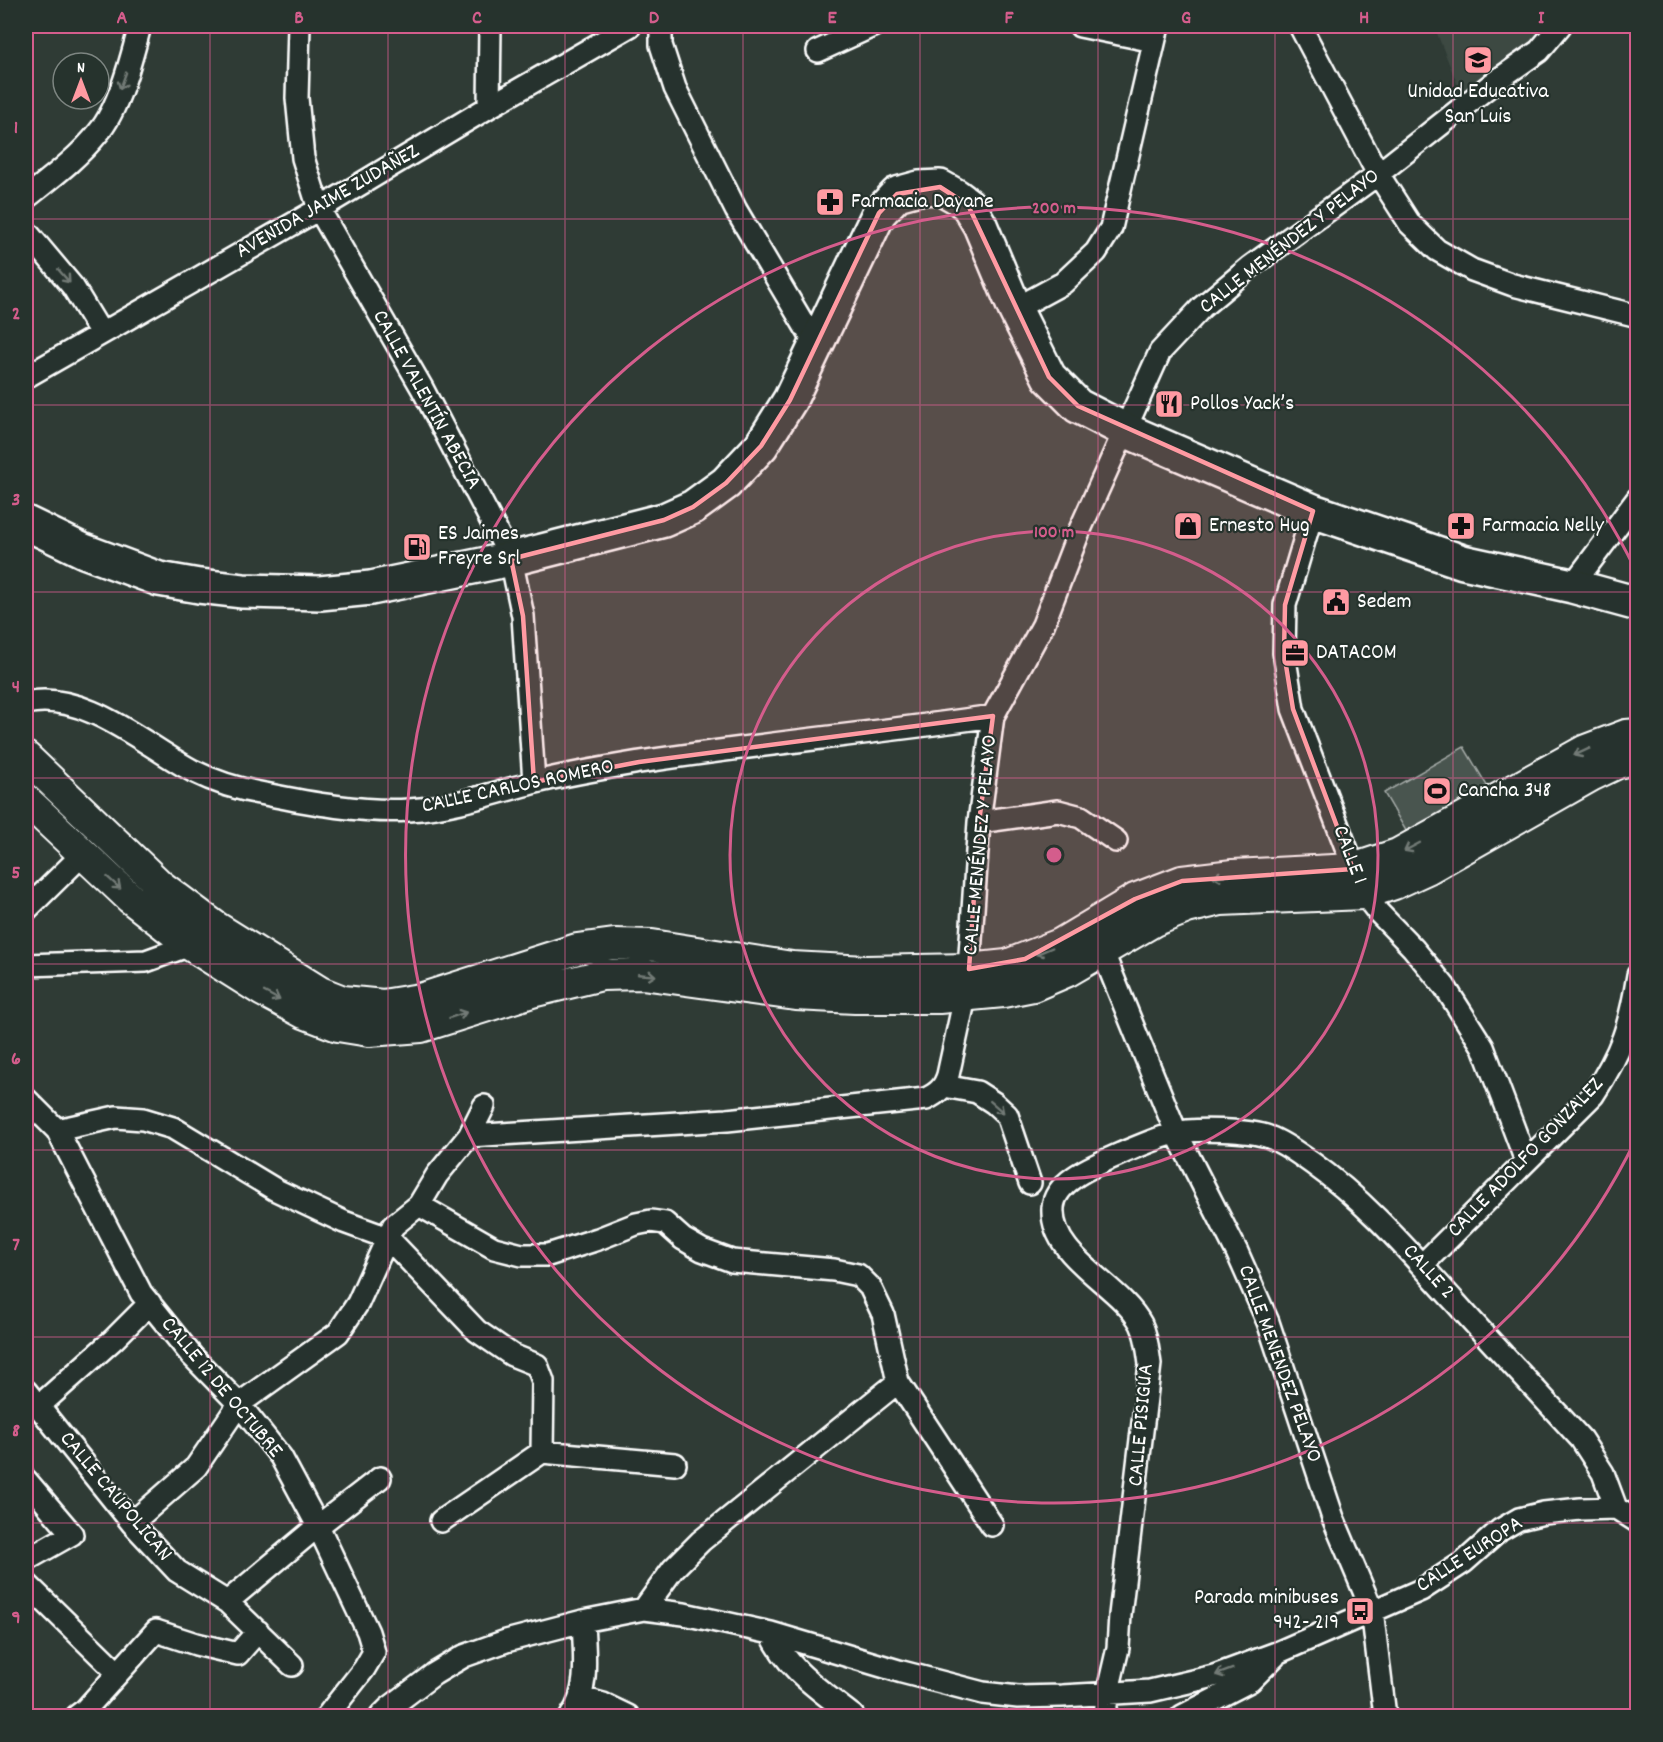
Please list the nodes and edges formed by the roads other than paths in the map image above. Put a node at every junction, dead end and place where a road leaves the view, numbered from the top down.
1 (140, 26) edge
2 (299, 26) edge
3 (490, 26) edge
4 (630, 26) edge
5 (660, 26) edge
6 (873, 26) edge
7 (1080, 26) edge
8 (1300, 26) edge
9 (1560, 26) edge
10 (1156, 33) edge
11 (818, 51) dead end
12 (489, 107) junction
13 (1378, 174) junction
14 (26, 198) edge
15 (319, 209) junction
16 (26, 231) edge
17 (1015, 309) junction
18 (1638, 316) edge
19 (101, 333) junction
20 (816, 345) junction
21 (26, 378) edge
22 (1125, 430) junction
23 (1638, 498) edge
24 (1313, 511) junction
25 (26, 523) edge
26 (511, 560) junction
27 (1572, 586) junction
28 (1638, 603) edge
29 (26, 703) edge
30 (993, 716) junction
31 (1638, 734) edge
32 (26, 757) edge
33 (1638, 758) edge
34 (534, 782) junction
35 (26, 800) edge
36 (979, 822) junction
37 (1116, 841) dead end
38 (82, 855) junction
39 (1359, 881) junction
40 (26, 910) edge
41 (1090, 924) junction
42 (216, 927) junction
43 (190, 945) junction
44 (1102, 951) junction
45 (26, 965) edge
46 (1638, 975) edge
47 (967, 983) junction
48 (944, 1086) junction
49 (26, 1099) edge
50 (484, 1107) dead end
51 (57, 1130) junction
52 (1176, 1132) junction
53 (469, 1136) junction
54 (1526, 1161) junction
55 (1030, 1183) dead end
56 (419, 1205) junction
57 (387, 1238) junction
58 (1422, 1265) junction
59 (150, 1303) junction
60 (898, 1382) junction
61 (32, 1399) edge
62 (239, 1404) junction
63 (542, 1452) junction
64 (675, 1464) dead end
65 (380, 1478) dead end
66 (26, 1480) edge
67 (1616, 1508) junction
68 (441, 1521) dead end
69 (1638, 1522) edge
70 (132, 1523) junction
71 (992, 1525) dead end
72 (318, 1526) junction
73 (26, 1560) edge
74 (26, 1583) edge
75 (227, 1602) junction
76 (644, 1609) junction
77 (1372, 1610) junction
78 (583, 1621) junction
79 (258, 1630) junction
80 (771, 1633) junction
81 (1279, 1652) junction
82 (292, 1665) dead end
83 (118, 1673) junction
84 (1107, 1695) junction
85 (576, 1707) edge
86 (77, 1716) edge
87 (327, 1716) edge
88 (381, 1716) edge
89 (628, 1716) edge
90 (853, 1716) edge
91 (1104, 1716) edge
92 (1182, 1716) edge
93 (1385, 1716) edge

1 -> 14 street
2 - 15 street, CALLE VALENTÍN ABECIA
3 - 12 street
4 - 12 street, AVENIDA JAIME ZUDAÑEZ
5 - 20 street
6 - 11 street
7 - 10 street
8 - 13 street
9 - 13 street, CALLE MENÉNDEZ Y PELAYO
10 - 17 street
12 - 15 street, AVENIDA JAIME ZUDAÑEZ
13 - 18 street
13 - 22 street, CALLE MENÉNDEZ Y PELAYO
15 - 19 street, AVENIDA JAIME ZUDAÑEZ
15 - 26 street, CALLE VALENTÍN ABECIA
16 -> 19 street
17 - 20 main road
17 - 22 main road
19 - 21 street, AVENIDA JAIME ZUDAÑEZ
20 - 26 main road
22 - 24 main road
22 - 30 street, CALLE MENÉNDEZ Y PELAYO
23 - 27 street
24 - 27 main road
24 - 39 street, CALLE 1
25 - 26 main road
26 - 34 street, CALLE VALENTÍN ABECIA
27 - 28 main road
29 - 34 street, CALLE CARLOS ROMERO
30 - 34 street, CALLE CARLOS ROMERO
30 - 36 street, CALLE MENÉNDEZ Y PELAYO
31 -> 39 street
32 - 42 street
33 - 39 street
35 - 38 street
36 - 37 street
36 - 47 street, CALLE MENÉNDEZ Y PELAYO
38 - 40 street
38 -> 43 street
39 -> 41 street
39 - 44 street
39 - 54 street, CALLE 1
41 - 44 street, CALLE MENENDEZ PELAYO
41 -> 47 street
42 - 43 street
42 - 47 street
43 - 45 street
43 -> 47 street
44 - 47 street
44 - 52 street, CALLE MENENDEZ PELAYO
46 - 54 street, CALLE ADOLFO GONZALEZ
47 - 48 street, CALLE MENÉNDEZ Y PELAYO
48 - 53 street
48 -> 55 street
49 - 51 street, CALLE 12 DE OCTUBRE
50 - 53 street
51 - 57 street
51 - 59 street, CALLE 12 DE OCTUBRE
52 - 58 street, CALLE 2
52 - 77 street, CALLE MENENDEZ PELAYO
52 - 84 street, CALLE PISIGUA
53 - 56 street
54 - 58 street, CALLE ADOLFO GONZALEZ
56 - 57 street
56 - 60 street
57 - 62 street
57 - 63 street
58 - 67 street, CALLE 2
59 - 61 street
59 - 62 street, CALLE 12 DE OCTUBRE
60 - 71 street
60 - 76 street
61 - 70 street, CALLE CAUPOLICAN
62 - 70 street
62 - 72 street, CALLE 12 DE OCTUBRE
63 - 64 street
63 - 68 street
65 - 72 street
66 - 73 street
67 - 69 street
67 - 77 street, CALLE EUROPA
70 - 75 street, CALLE CAUPOLICAN
72 - 75 street
72 - 87 street, CALLE 12 DE OCTUBRE
74 - 83 street
75 - 79 street, CALLE CAUPOLICAN
76 - 78 street, CALLE EUROPA
76 - 80 street, CALLE EUROPA
77 - 81 street, CALLE EUROPA
77 - 93 street, CALLE MENENDEZ PELAYO
78 - 85 street
78 - 88 street, CALLE EUROPA
79 - 82 street, CALLE CAUPOLICAN
79 - 83 street
80 - 84 street, CALLE EUROPA
80 - 90 street
81 -> 84 street, CALLE EUROPA
81 - 92 street
83 - 86 street
84 - 91 street, CALLE PISIGUA
85 - 89 street

